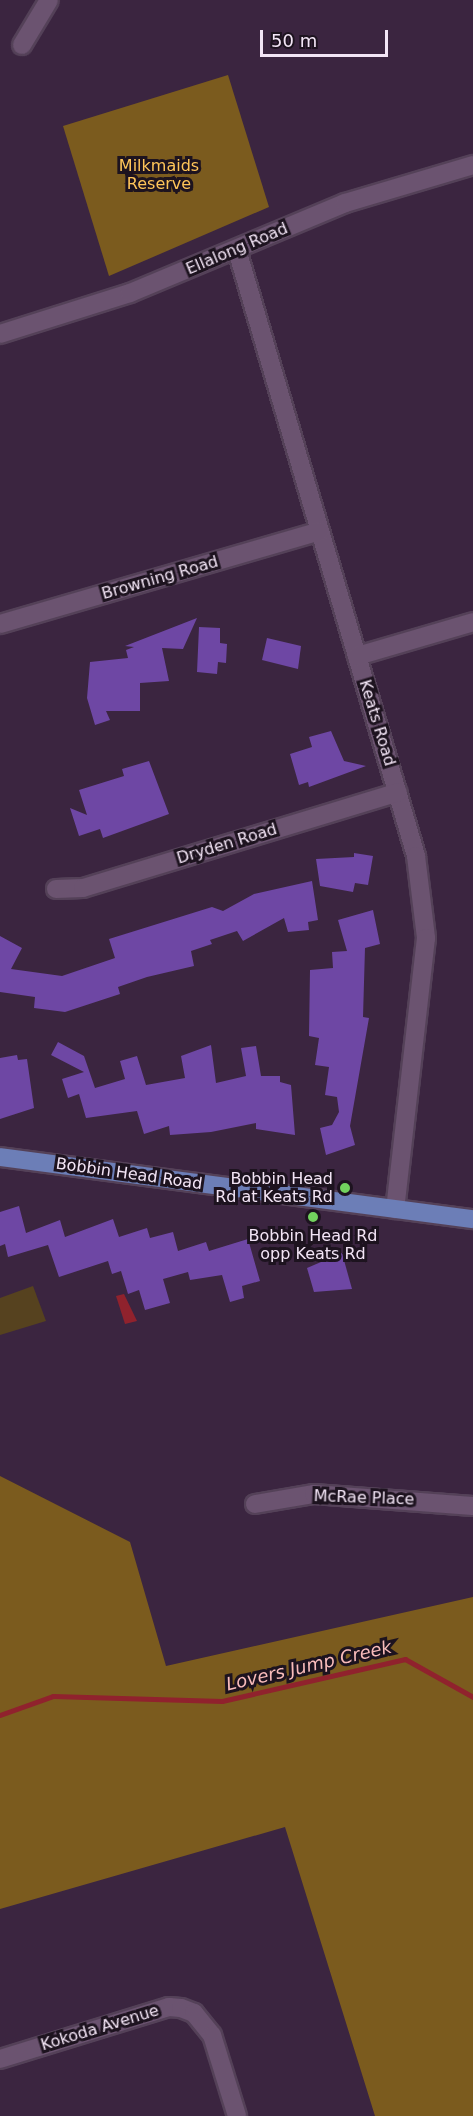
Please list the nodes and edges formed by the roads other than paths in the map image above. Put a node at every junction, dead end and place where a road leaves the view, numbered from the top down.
1 (49, 0) edge
2 (22, 45) dead end
3 (473, 165) edge
4 (237, 250) junction
5 (0, 334) edge
6 (320, 531) junction
7 (473, 622) edge
8 (0, 624) edge
9 (357, 656) junction
10 (398, 792) junction
11 (56, 889) dead end
12 (0, 1157) edge
13 (395, 1209) junction
14 (473, 1219) edge
15 (255, 1504) dead end
16 (473, 1506) edge
17 (0, 2059) edge
18 (237, 2116) edge

1 - 2 street
3 - 4 street, Ellalong Road
4 - 5 street, Ellalong Road
4 - 6 street, Keats Road
6 - 8 street, Browning Road
6 - 9 street, Keats Road
7 - 9 street
9 - 10 street, Keats Road
10 - 11 street, Dryden Road
10 - 13 street, Keats Road
12 - 13 main road, Bobbin Head Road
13 - 14 main road, Bobbin Head Road
15 - 16 street, McRae Place
17 - 18 street, Kokoda Avenue

